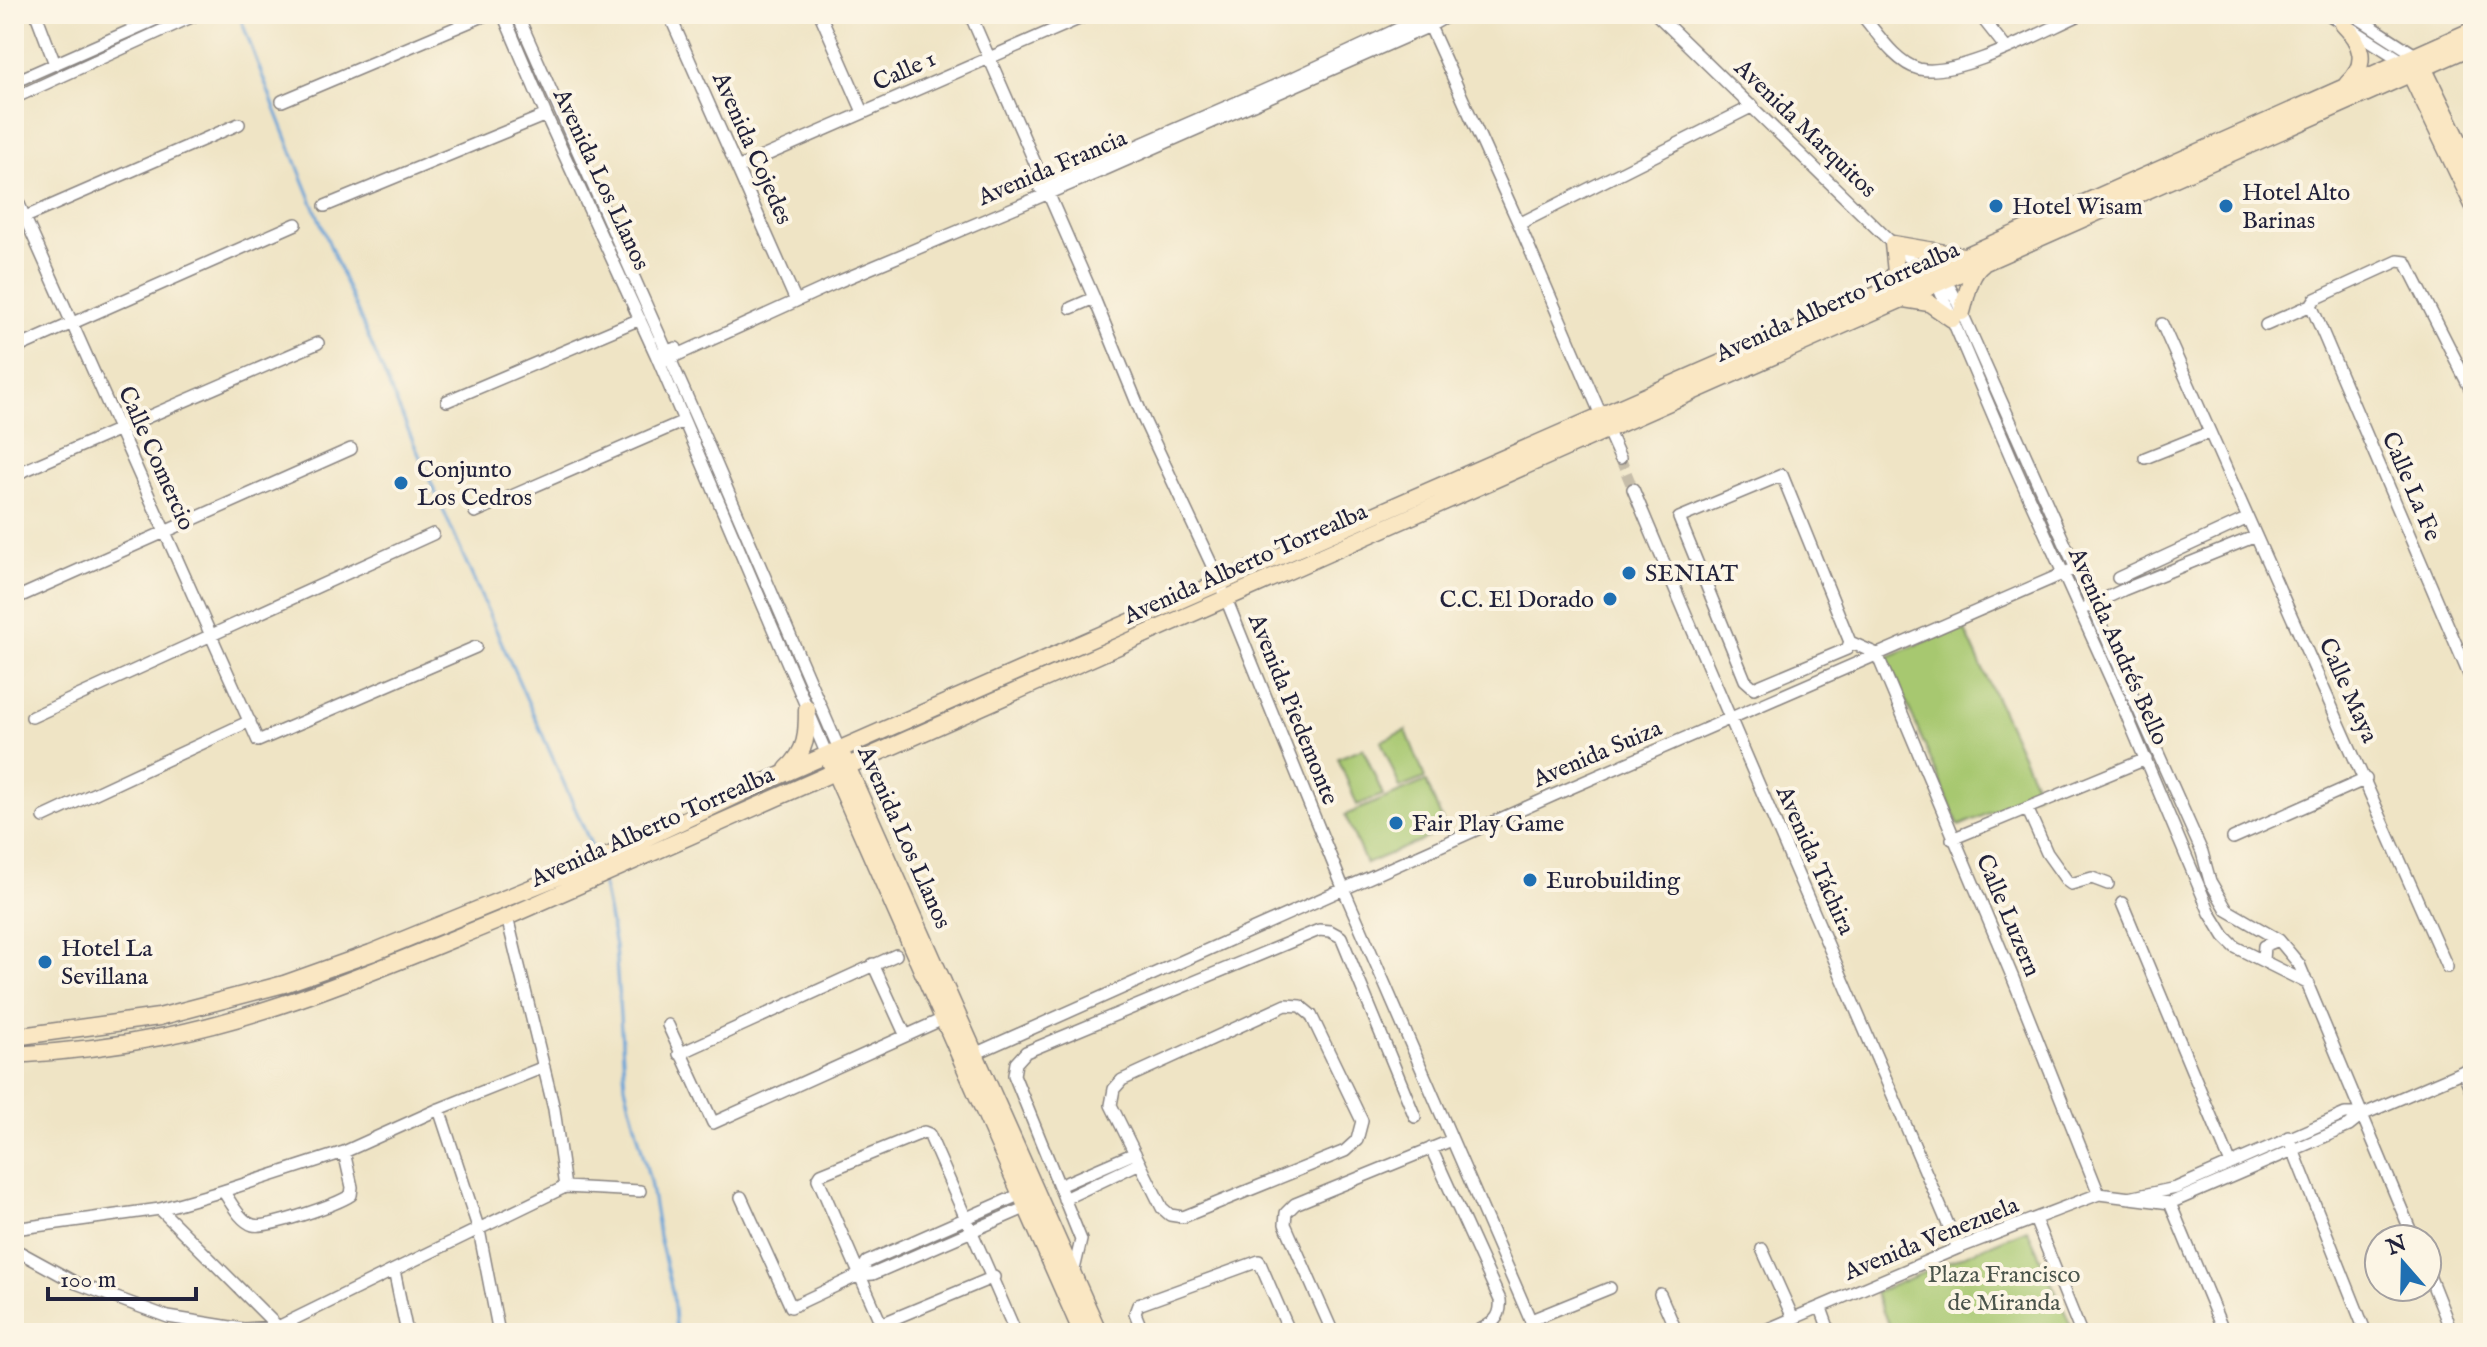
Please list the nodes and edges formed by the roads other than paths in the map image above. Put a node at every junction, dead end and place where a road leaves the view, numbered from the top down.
1 (36, 14) edge
2 (168, 14) edge
3 (198, 14) edge
4 (488, 14) edge
5 (503, 14) edge
6 (517, 14) edge
7 (669, 14) edge
8 (820, 14) edge
9 (970, 14) edge
10 (1090, 14) edge
11 (1451, 14) edge
12 (1656, 14) edge
13 (1861, 14) edge
14 (1979, 14) edge
15 (2082, 14) edge
16 (2328, 14) edge
17 (1428, 18) edge
18 (2348, 19) edge
19 (2473, 30) edge
20 (2473, 46) edge
21 (2006, 48) junction
22 (989, 57) junction
23 (55, 64) junction
24 (2414, 65) junction
25 (14, 82) edge
26 (2342, 89) junction
27 (14, 98) edge
28 (282, 101) dead end
29 (1753, 106) junction
30 (863, 112) junction
31 (546, 115) junction
32 (239, 124) dead end
33 (737, 168) junction
34 (2473, 170) edge
35 (1045, 190) junction
36 (14, 193) edge
37 (2473, 205) edge
38 (325, 206) dead end
39 (20, 220) edge
40 (296, 224) dead end
41 (1519, 224) junction
42 (1893, 244) junction
43 (1965, 256) junction
44 (1985, 262) junction
45 (1935, 276) junction
46 (1878, 293) junction
47 (795, 298) junction
48 (1094, 298) junction
49 (1902, 299) junction
50 (2311, 305) junction
51 (1071, 308) dead end
52 (1957, 316) junction
53 (640, 319) junction
54 (72, 323) junction
55 (2162, 324) dead end
56 (2266, 325) dead end
57 (318, 343) dead end
58 (14, 349) edge
59 (663, 358) junction
60 (2473, 394) edge
61 (447, 401) dead end
62 (684, 421) junction
63 (1604, 422) junction
64 (120, 429) junction
65 (2210, 432) junction
66 (351, 449) dead end
67 (1620, 458) tunnel mouth
68 (2145, 458) dead end
69 (14, 475) edge
70 (1633, 489) tunnel mouth
71 (475, 512) dead end
72 (2248, 518) junction
73 (166, 532) junction
74 (433, 534) dead end
75 (2256, 536) junction
76 (2076, 568) junction
77 (2063, 574) junction
78 (2118, 578) dead end
79 (1222, 590) junction
80 (14, 599) edge
81 (2092, 605) junction
82 (2080, 611) junction
83 (212, 636) junction
84 (1850, 642) junction
85 (476, 647) dead end
86 (1877, 654) junction
87 (2472, 680) edge
88 (807, 709) junction
89 (32, 717) dead end
90 (1730, 720) junction
91 (250, 721) junction
92 (2146, 759) junction
93 (837, 760) junction
94 (779, 776) junction
95 (2366, 779) junction
96 (2027, 808) junction
97 (44, 817) dead end
98 (2233, 838) dead end
99 (1952, 839) junction
100 (2108, 884) dead end
101 (1344, 890) junction
102 (2122, 903) dead end
103 (507, 917) junction
104 (2279, 940) junction
105 (2290, 953) junction
106 (896, 955) dead end
107 (2263, 960) junction
108 (873, 964) junction
109 (2276, 966) junction
110 (2447, 967) dead end
111 (2309, 984) junction
112 (1125, 988) junction
113 (1134, 1008) junction
114 (943, 1019) junction
115 (668, 1025) dead end
116 (905, 1034) junction
117 (14, 1037) edge
118 (679, 1054) junction
119 (14, 1055) edge
120 (968, 1057) junction
121 (544, 1067) junction
122 (2468, 1069) edge
123 (2473, 1095) edge
124 (439, 1109) junction
125 (2364, 1114) junction
126 (1415, 1117) dead end
127 (2288, 1137) junction
128 (1452, 1140) junction
129 (1431, 1148) junction
130 (344, 1152) junction
131 (2294, 1152) junction
132 (1138, 1158) junction
133 (2231, 1164) junction
134 (1059, 1186) junction
135 (565, 1187) junction
136 (223, 1191) junction
137 (640, 1191) dead end
138 (2099, 1194) junction
139 (741, 1197) dead end
140 (1064, 1199) junction
141 (2122, 1199) junction
142 (1024, 1200) junction
143 (2170, 1203) junction
144 (160, 1209) junction
145 (967, 1218) junction
146 (2035, 1219) junction
147 (2408, 1223) edge
148 (14, 1229) edge
149 (479, 1230) junction
150 (973, 1230) junction
151 (1958, 1248) junction
152 (14, 1249) edge
153 (1762, 1249) dead end
154 (394, 1270) junction
155 (859, 1275) junction
156 (1073, 1275) junction
157 (994, 1277) junction
158 (1610, 1288) dead end
159 (1660, 1294) dead end
160 (2440, 1303) edge
161 (1821, 1308) junction
162 (1793, 1318) junction
163 (1531, 1320) junction
164 (883, 1328) edge
165 (281, 1330) edge
166 (407, 1333) edge
167 (499, 1333) edge
168 (1016, 1333) edge
169 (1082, 1333) edge
170 (1099, 1333) edge
171 (1143, 1333) edge
172 (1290, 1333) edge
173 (1333, 1333) edge
174 (1474, 1333) edge
175 (1536, 1333) edge
176 (1677, 1333) edge
177 (1759, 1333) edge
178 (1830, 1333) edge
179 (2081, 1333) edge
180 (2224, 1333) edge
181 (2366, 1333) edge
182 (2452, 1333) edge

1 - 23 street
2 - 23 street
3 - 27 street
4 - 28 street
5 - 31 street, Avenida Los Llanos
6 - 59 street, Avenida Los Llanos
7 - 33 street, Avenida Cojedes
8 - 30 street
9 - 22 street, Avenida Piedemonte
10 - 22 street, Calle 1
11 - 17 street, Avenida Francia
12 - 29 street, Avenida Marquitos
13 - 21 street
14 - 21 street
15 - 21 street
16 - 18 street
17 - 35 street, Avenida Francia
17 - 41 street
18 - 24 street
18 - 26 main road
19 - 24 main road, Avenida Alberto Torrealba
20 - 24 main road, Avenida Alberto Torrealba
22 - 30 street, Calle 1
22 - 35 street, Avenida Piedemonte
23 - 25 street
24 - 26 main road, Avenida Alberto Torrealba
24 - 34 main road
24 - 37 main road
24 - 44 main road, Avenida Alberto Torrealba
26 - 43 main road, Avenida Alberto Torrealba
29 - 41 street
29 - 42 street, Avenida Marquitos
30 - 33 street, Calle 1
31 - 38 street
31 - 53 street, Avenida Los Llanos
32 - 39 street
33 - 47 street, Avenida Cojedes
35 - 47 street, Avenida Francia
35 - 48 street, Avenida Piedemonte
36 - 39 street, Calle Comercio
39 - 54 street, Calle Comercio
40 - 54 street
41 - 63 street
42 - 43 main road
42 - 45 street, Avenida Marquitos
42 - 46 main road
43 - 45 main road, Avenida Alberto Torrealba
44 - 45 main road, Avenida Alberto Torrealba
44 - 52 main road
45 - 46 main road, Avenida Alberto Torrealba
45 - 49 main road, Avenida Alberto Torrealba
45 - 52 street, Avenida Andrés Bello
46 - 63 main road, Avenida Alberto Torrealba
47 - 59 street, Avenida Francia
48 - 51 street
48 - 79 street, Avenida Piedemonte
49 - 52 main road
49 - 63 main road, Avenida Alberto Torrealba
50 - 56 street
50 - 60 street
50 - 87 street, Calle La Fe
52 - 76 street, Avenida Andrés Bello
52 - 77 street, Avenida Andrés Bello
53 - 59 street, Avenida Los Llanos
53 - 61 street
54 - 58 street
54 - 64 street, Calle Comercio
55 - 65 street, Calle Maya
57 - 64 street
59 - 62 street, Avenida Los Llanos
59 - 93 street, Avenida Los Llanos
62 - 71 street
62 - 88 street, Avenida Los Llanos
63 - 67 street
63 - 79 main road, Avenida Alberto Torrealba
64 - 69 street
64 - 73 street, Calle Comercio
65 - 68 street
65 - 72 street, Calle Maya
66 - 73 street
70 - 90 street, Avenida Táchira
72 - 75 street, Calle Maya
72 - 78 street
73 - 80 street
73 - 83 street, Calle Comercio
74 - 83 street
75 - 81 street
75 - 95 street, Calle Maya
76 - 77 street, Avenida Suiza
76 - 81 street, Avenida Andrés Bello
77 - 82 street, Avenida Andrés Bello
77 - 86 street, Avenida Suiza
79 - 93 main road, Avenida Alberto Torrealba
79 - 101 street, Avenida Piedemonte
81 - 82 street
81 - 104 street, Avenida Andrés Bello
82 - 92 street, Avenida Andrés Bello
83 - 89 street
83 - 91 street, Calle Comercio
84 - 84 street
84 - 86 street
85 - 91 street, Calle Comercio
86 - 90 street, Avenida Suiza
86 - 99 street, Calle Luzern
88 - 93 street, Avenida Los Llanos
88 - 94 main road
90 - 101 street, Avenida Suiza
90 - 151 street, Avenida Táchira
91 - 97 street
92 - 96 street
92 - 107 street, Avenida Andrés Bello
93 - 94 main road, Avenida Alberto Torrealba
93 - 103 main road, Avenida Alberto Torrealba
93 - 114 main road, Avenida Los Llanos
93 - 120 main road, Avenida Los Llanos
94 - 117 main road, Avenida Alberto Torrealba
95 - 98 street
95 - 110 street, Calle Maya
96 - 99 street
96 - 100 street
99 - 138 street, Calle Luzern
101 - 112 street, Avenida Suiza
101 - 128 street, Avenida Piedemonte
102 - 133 street
103 - 119 main road, Avenida Alberto Torrealba
103 - 121 street
104 - 105 street, Avenida Andrés Bello
104 - 107 street
105 - 109 street
105 - 111 street, Avenida Andrés Bello
106 - 108 street
107 - 109 street, Avenida Andrés Bello
108 - 116 street
108 - 118 street
109 - 111 street, Avenida Andrés Bello
111 - 125 street, Avenida Andrés Bello
112 - 113 street
112 - 120 street, Avenida Suiza
113 - 126 street
113 - 134 street
114 - 116 street
114 - 120 main road, Avenida Los Llanos
115 - 118 street
116 - 118 street
120 - 142 main road, Avenida Los Llanos
120 - 156 main road, Avenida Los Llanos
121 - 124 street
121 - 135 street
122 - 123 street
122 - 125 street
124 - 130 street
124 - 149 street
125 - 127 street
125 - 131 street
125 - 147 street, Avenida Andrés Bello
127 - 131 street
127 - 133 street
128 - 129 street
128 - 163 street, Avenida Piedemonte
129 - 173 street
129 - 174 street
130 - 136 street
130 - 136 street
131 - 143 street
131 - 181 street
132 - 132 street
132 - 134 street
132 - 140 street
133 - 141 street
134 - 140 street
135 - 137 street
135 - 149 street
136 - 144 street
138 - 141 street
138 - 146 street, Avenida Venezuela
139 - 155 street
140 - 156 street
141 - 143 street
142 - 145 street
142 - 150 street
142 - 169 main road, Avenida Los Llanos
143 - 180 street
144 - 148 street
144 - 165 street
145 - 150 street
145 - 155 street
145 - 155 street
146 - 151 street, Avenida Venezuela
146 - 179 street
149 - 154 street
149 - 167 street
150 - 155 street
150 - 157 street
151 - 161 street, Avenida Venezuela
152 - 165 street
153 - 162 street
154 - 165 street
154 - 166 street
155 - 164 street
156 - 170 main road, Avenida Los Llanos
157 - 164 street
157 - 168 street
158 - 163 street
159 - 176 street
160 - 182 street
161 - 162 street, Avenida Venezuela
161 - 178 street
162 - 177 street, Avenida Venezuela
163 - 175 street, Avenida Piedemonte
171 - 172 street

